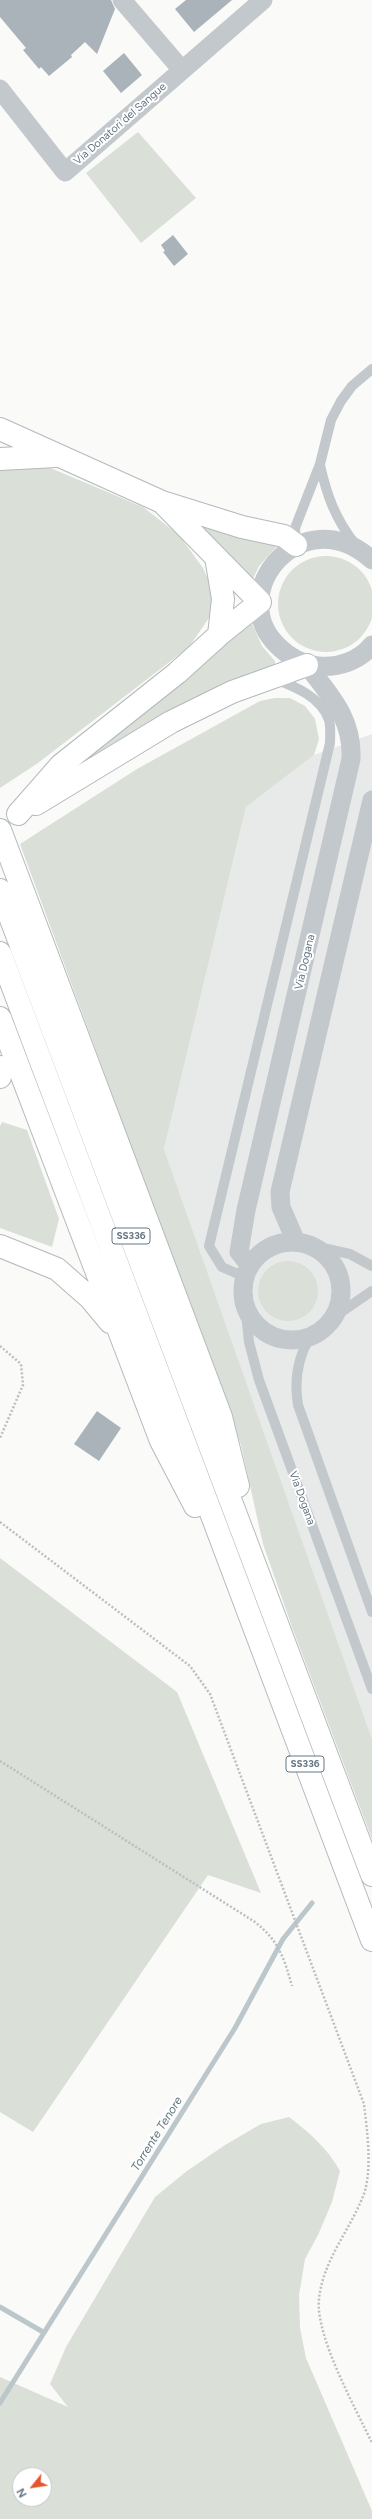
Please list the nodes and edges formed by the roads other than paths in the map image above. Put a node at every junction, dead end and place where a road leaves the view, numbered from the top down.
1 (122, 0) edge
2 (263, 0) edge
3 (182, 70) junction
4 (0, 89) edge
5 (372, 368) edge
6 (0, 429) edge
7 (59, 456) junction
8 (0, 459) edge
9 (320, 464) junction
10 (162, 502) junction
11 (296, 545) junction
12 (365, 554) edge
13 (216, 557) junction
14 (260, 602) junction
15 (218, 635) junction
16 (372, 645) edge
17 (309, 667) junction
18 (271, 678) junction
19 (329, 721) junction
20 (372, 800) edge
21 (18, 814) junction
22 (0, 829) edge
23 (0, 890) edge
24 (0, 953) edge
25 (0, 1018) edge
26 (0, 1067) edge
27 (0, 1077) edge
28 (302, 1243) junction
29 (0, 1246) edge
30 (372, 1266) edge
31 (248, 1271) junction
32 (372, 1291) edge
33 (245, 1304) junction
34 (334, 1317) junction
35 (121, 1334) junction
36 (310, 1337) junction
37 (262, 1582) junction
38 (239, 1588) junction
39 (372, 1612) edge
40 (372, 1689) edge
41 (372, 1875) edge
42 (372, 1940) edge

1 - 3 street
2 - 3 street, Via Donatori del Sangue
3 - 4 street, Via Donatori del Sangue
5 - 9 lane
6 - 7 highway
7 - 8 highway
7 - 10 highway
9 - 11 lane
9 - 12 lane
10 - 11 highway
10 - 13 highway
11 - 12 street
11 - 14 street
13 - 14 highway
13 - 15 highway
14 - 15 highway
14 - 17 street
15 - 21 highway
16 - 17 street
17 - 18 highway
17 - 19 lane
17 - 31 street, Via Dogana
18 - 19 lane
18 - 21 highway
19 - 31 lane
20 - 28 street
21 - 22 highway
22 - 37 highway
23 - 37 highway, SS336
24 - 38 highway, SS336
25 - 35 highway
26 - 27 highway
28 - 30 lane
28 - 31 street
28 - 34 street, Via Dogana
29 - 35 highway
31 - 33 street, Via Dogana
32 - 34 lane
33 - 36 street, Via Dogana
33 - 40 lane, Via Dogana
34 - 36 street, Via Dogana
35 - 38 highway
36 - 39 lane, Via Dogana
37 - 41 highway, SS336
38 - 42 highway, SS336

